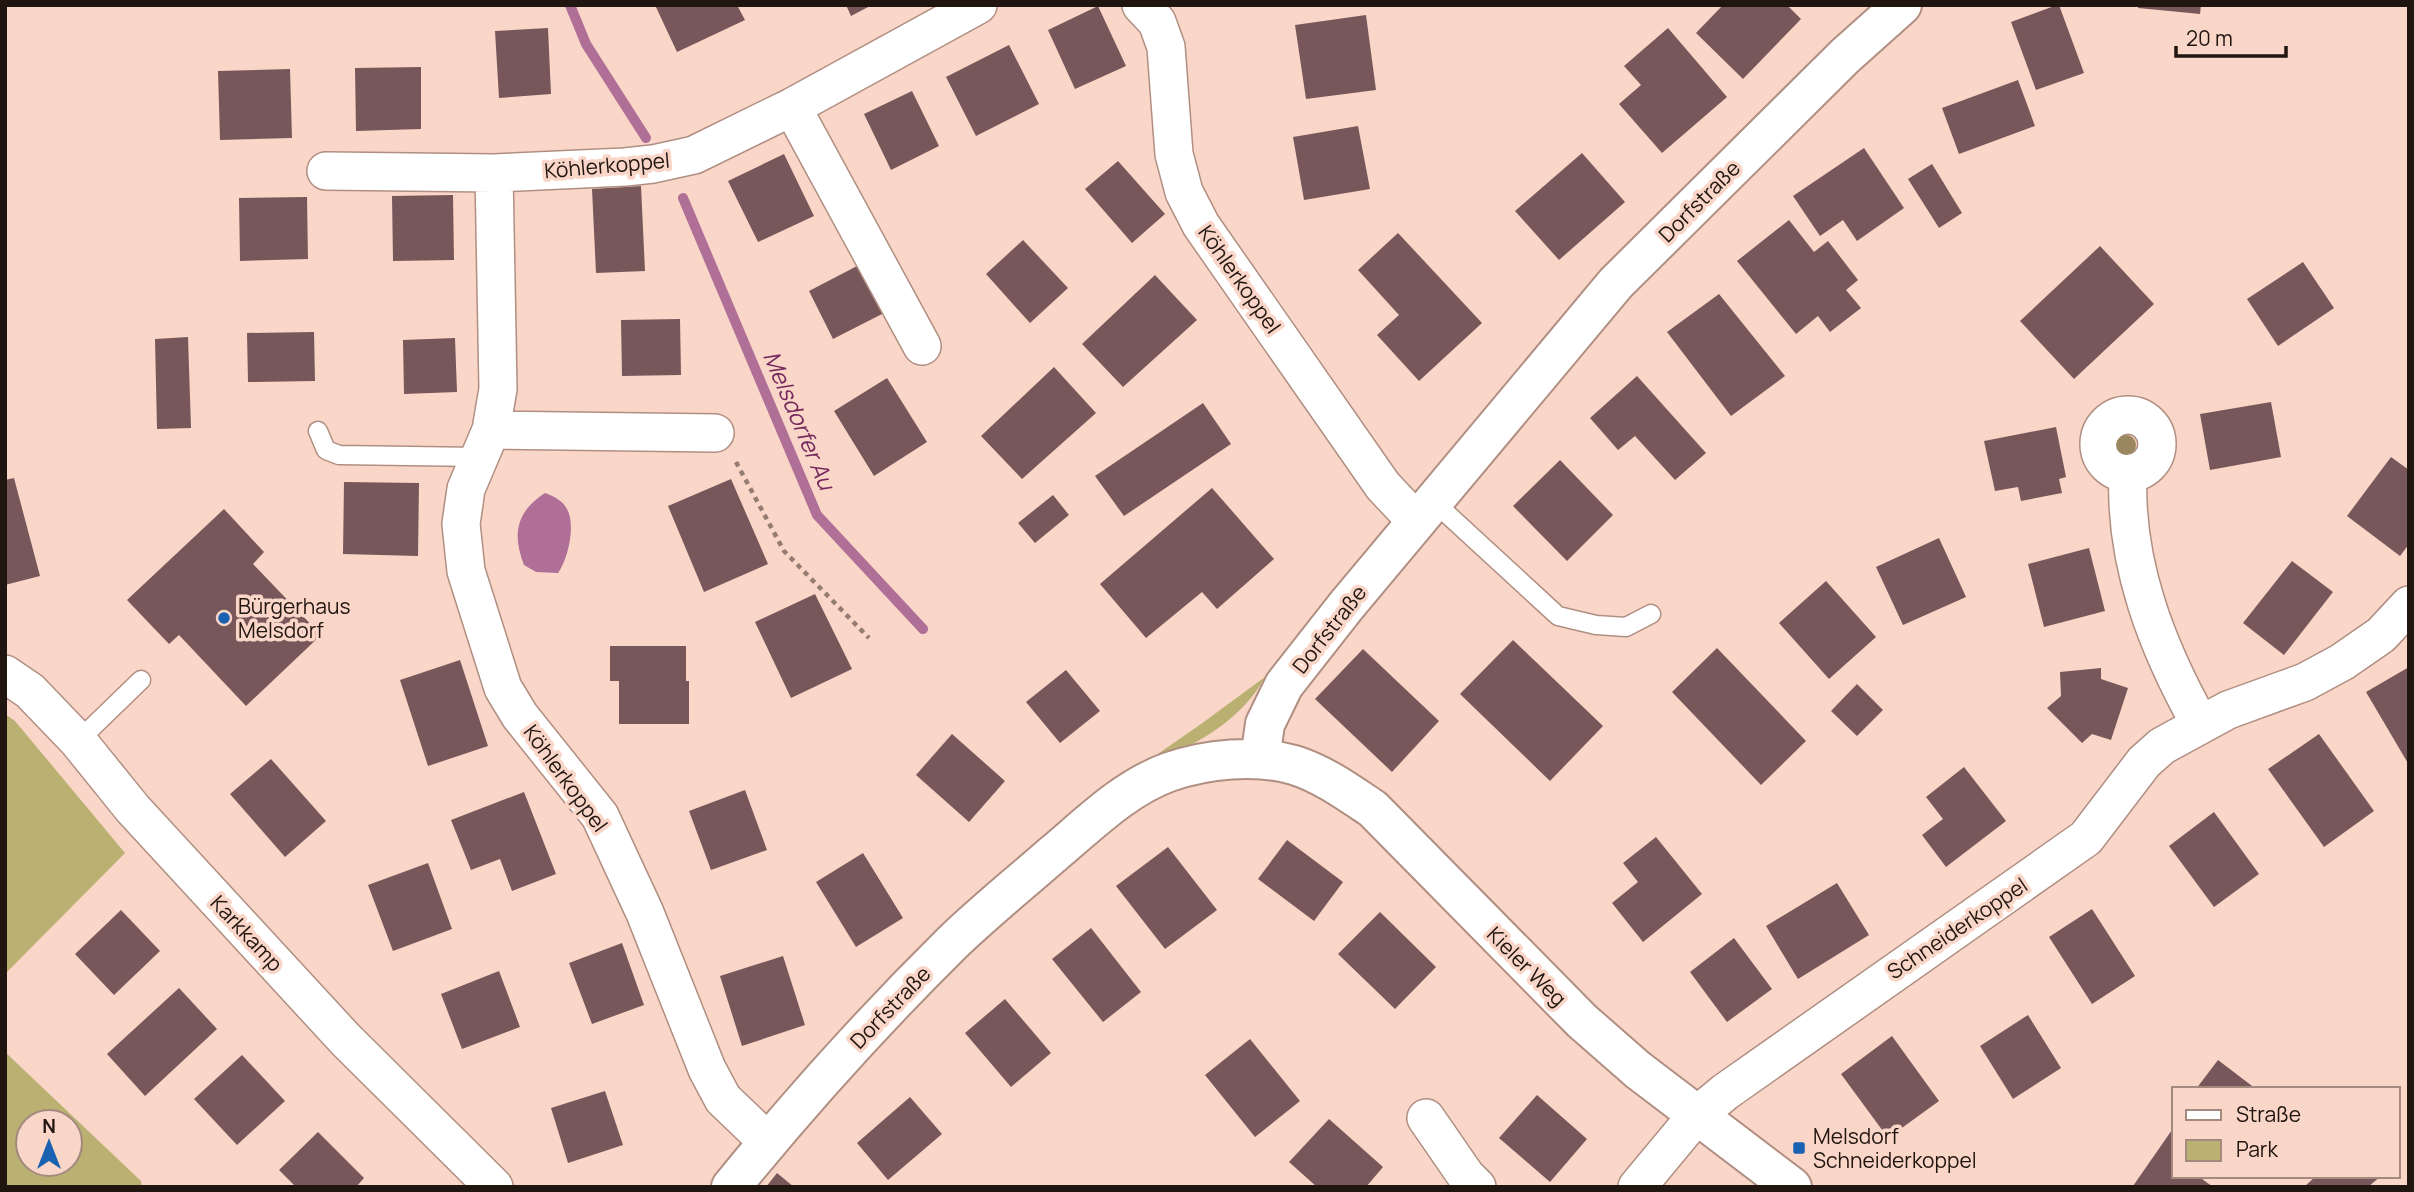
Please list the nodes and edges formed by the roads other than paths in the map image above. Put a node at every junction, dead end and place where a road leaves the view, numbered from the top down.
1 (978, 5) edge
2 (1141, 5) edge
3 (1902, 5) edge
4 (792, 107) junction
5 (326, 171) dead end
6 (494, 173) junction
7 (922, 346) dead end
8 (318, 432) dead end
9 (715, 433) road end
10 (485, 443) junction
11 (2127, 474) dead end
12 (1425, 511) junction
13 (2409, 605) edge
14 (1651, 614) dead end
15 (5, 674) edge
16 (141, 680) dead end
17 (2200, 724) junction
18 (78, 741) junction
19 (1260, 759) junction
20 (1696, 1116) junction
21 (1426, 1118) dead end
22 (768, 1142) junction
23 (494, 1187) edge
24 (731, 1187) edge
25 (1477, 1187) edge
26 (1637, 1187) edge
27 (1791, 1187) edge

1 - 4 street, Köhlerkoppel
2 - 12 street, Köhlerkoppel
3 - 12 street, Dorfstraße
4 - 6 street, Köhlerkoppel
4 - 7 street
5 - 6 street, Köhlerkoppel
6 - 10 street, Köhlerkoppel
8 - 10 lane
9 - 10 street
10 - 22 street, Köhlerkoppel
11 - 17 street
12 - 14 lane
12 - 19 street, Dorfstraße
13 - 17 street, Schneiderkoppel
15 - 18 street, Karkkamp
16 - 18 lane
17 - 20 street, Schneiderkoppel
18 - 23 street, Karkkamp
19 - 20 street, Kieler Weg
19 - 22 street, Dorfstraße
20 - 26 street, Schneiderkoppel
20 - 27 street, Kieler Weg
21 - 25 street
22 - 24 street, Dorfstraße

